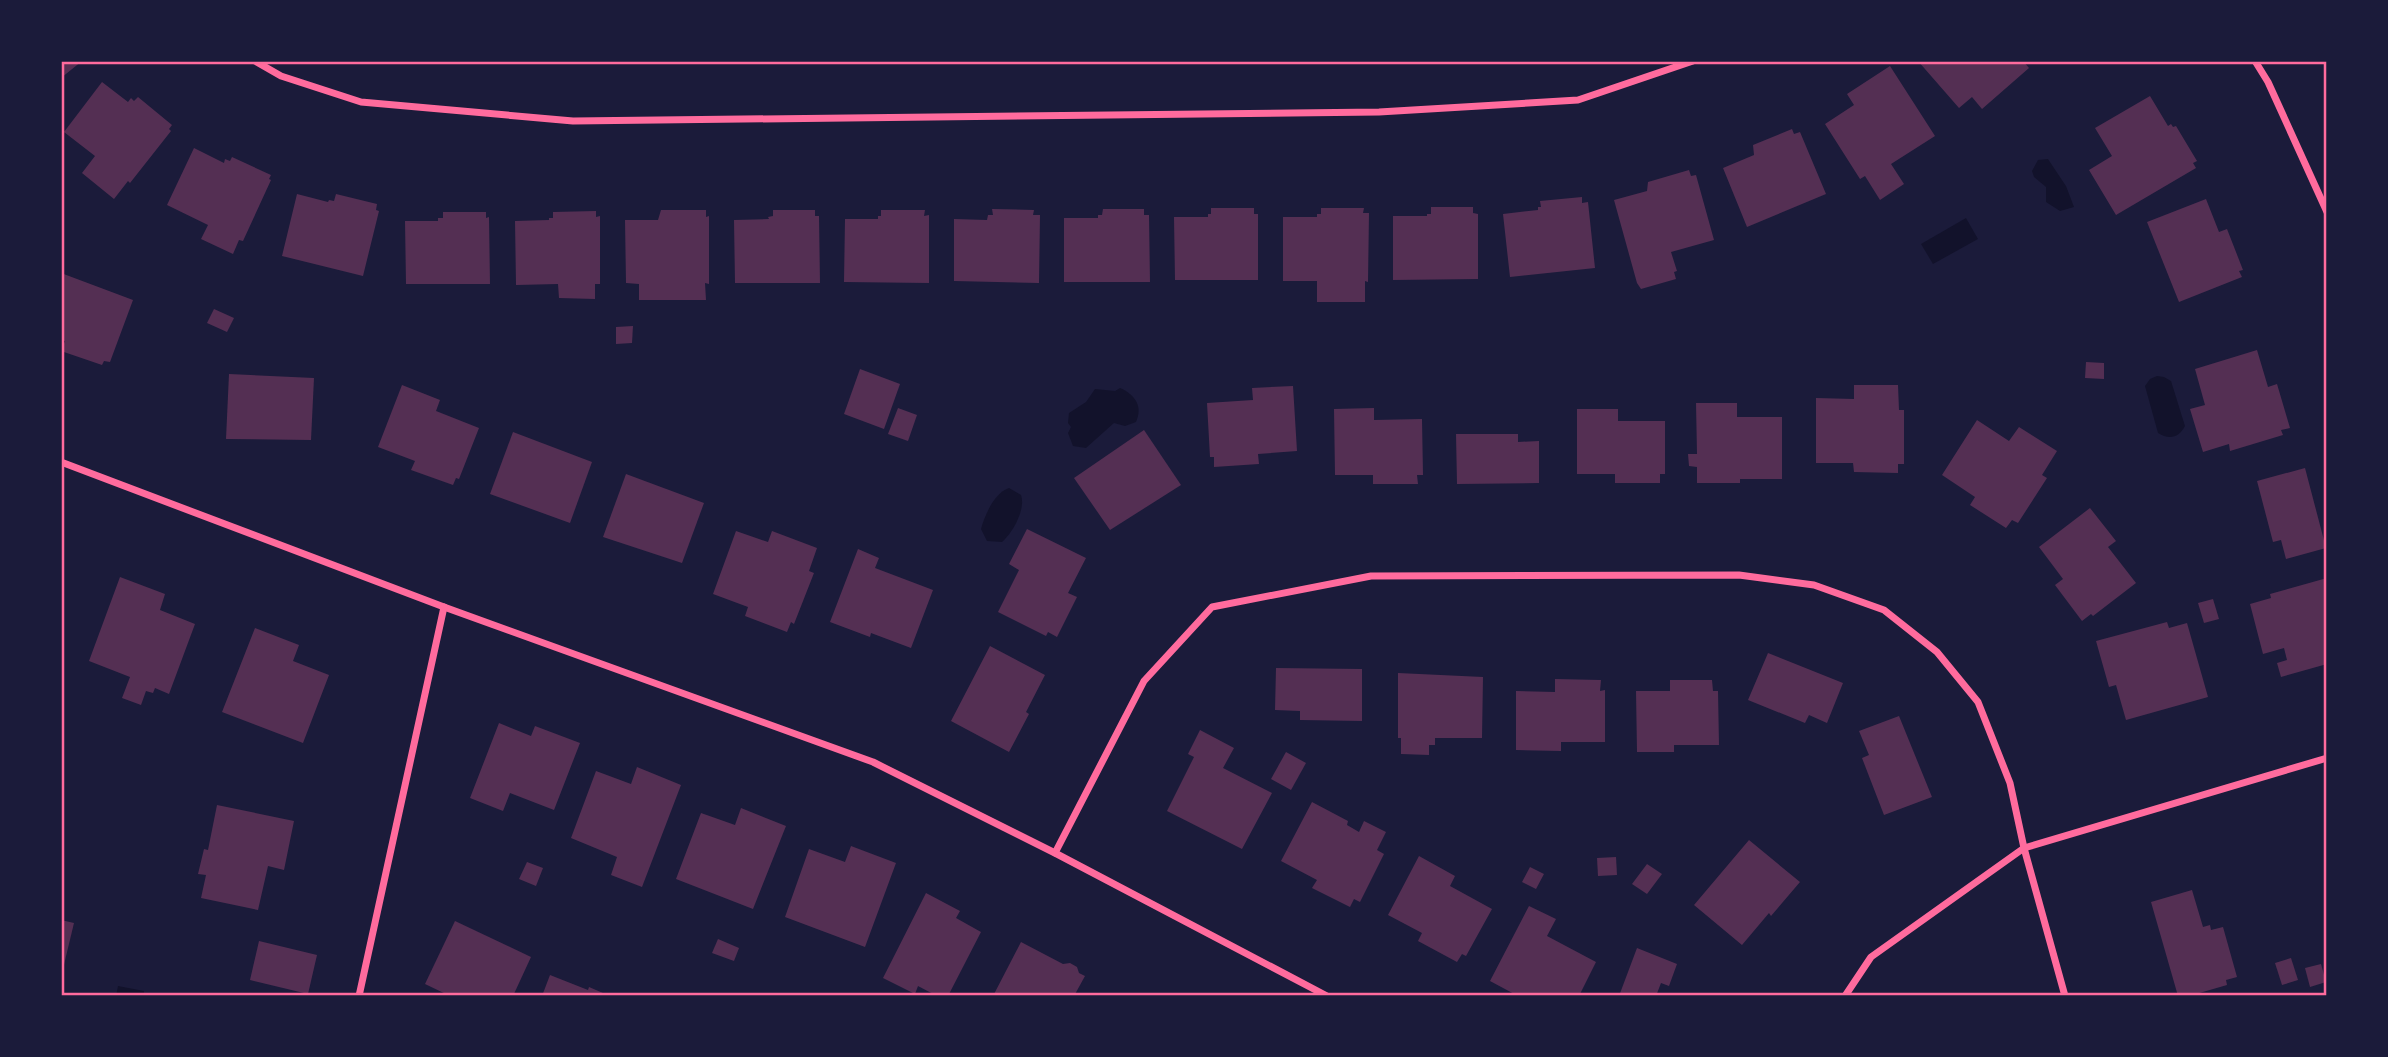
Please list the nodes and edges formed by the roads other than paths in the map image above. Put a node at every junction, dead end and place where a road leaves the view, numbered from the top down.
1 (255, 61) edge
2 (1693, 61) edge
3 (2255, 61) edge
4 (2327, 212) edge
5 (61, 462) edge
6 (444, 607) junction
7 (2327, 758) edge
8 (2024, 848) junction
9 (1055, 853) junction
10 (359, 996) edge
11 (1327, 996) edge
12 (1845, 996) edge
13 (2065, 996) edge

1 - 2 street
3 - 4 street
5 - 6 street
6 - 9 street
6 - 10 street
7 - 8 street
8 - 9 street
8 - 12 street
8 - 13 street
9 - 11 street

